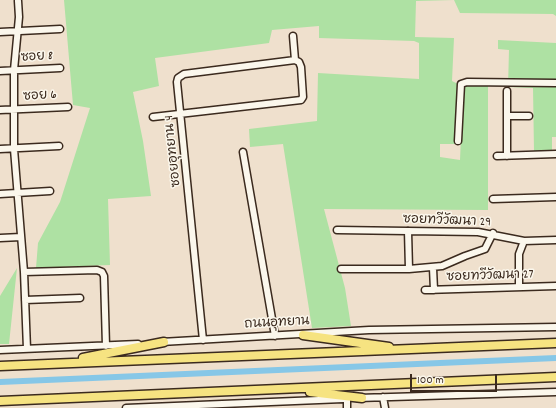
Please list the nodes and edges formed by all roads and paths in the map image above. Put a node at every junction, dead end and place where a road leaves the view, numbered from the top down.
1 (17, 0) edge
2 (60, 29) dead end
3 (17, 31) junction
4 (0, 32) edge
5 (293, 36) dead end
6 (294, 60) junction
7 (60, 68) dead end
8 (14, 70) junction
9 (0, 71) edge
10 (556, 83) edge
11 (507, 91) dead end
12 (68, 107) dead end
13 (0, 110) edge
14 (14, 110) junction
15 (181, 115) junction
16 (507, 116) junction
17 (529, 116) dead end
18 (153, 117) dead end
19 (458, 141) dead end
20 (59, 146) dead end
21 (0, 149) edge
22 (14, 149) junction
23 (243, 152) dead end
24 (556, 154) edge
25 (497, 156) dead end
26 (507, 156) junction
27 (50, 191) dead end
28 (16, 193) junction
29 (0, 194) edge
30 (556, 197) edge
31 (493, 199) dead end
32 (336, 230) dead end
33 (408, 231) junction
34 (493, 233) junction
35 (21, 237) junction
36 (0, 238) edge
37 (556, 240) edge
38 (524, 241) junction
39 (433, 268) junction
40 (341, 269) dead end
41 (409, 269) junction
42 (24, 272) junction
43 (556, 286) edge
44 (519, 287) junction
45 (425, 290) dead end
46 (434, 290) junction
47 (80, 298) dead end
48 (26, 300) junction
49 (556, 327) edge
50 (303, 335) junction
51 (275, 336) junction
52 (203, 340) junction
53 (164, 342) junction
54 (556, 343) edge
55 (106, 346) junction
56 (27, 349) junction
57 (405, 349) junction
58 (0, 350) edge
59 (40, 364) junction
60 (0, 366) edge
61 (556, 377) edge
62 (272, 389) junction
63 (556, 392) edge
64 (383, 396) junction
65 (347, 398) junction
66 (362, 398) junction
67 (0, 400) edge
68 (126, 408) edge
69 (147, 408) edge
70 (347, 408) edge
71 (385, 408) edge

1 - 3 street
2 - 3 street
3 - 4 street
3 - 8 street
5 - 6 street
6 - 15 street, ซอยอุทยาน 4
6 - 15 street
7 - 8 street, ซอย 8
8 - 9 street, ซอย 8
8 - 14 street
10 - 19 street
11 - 16 street
12 - 14 street, ซอย 6
13 - 14 street, ซอย 6
14 - 22 street
15 - 18 street
15 - 52 street, ซอยอุทยาน 4
16 - 17 street
16 - 26 street
20 - 22 street
21 - 22 street
22 - 28 street
23 - 51 street
24 - 26 street
25 - 26 street
27 - 28 street
28 - 29 street
28 - 35 street
30 - 31 street
32 - 33 street, ซอยทวีวัฒนา 29
33 - 34 street, ซอยทวีวัฒนา 29
33 - 41 street
34 - 38 street, ซอยทวีวัฒนา 29
34 - 39 street
35 - 36 street
35 - 42 street
37 - 38 street, ซอยทวีวัฒนา 29
38 - 44 street
39 - 41 street
39 - 46 street
40 - 41 street
42 - 48 street
42 - 55 street
43 - 44 street, ซอยทวีวัฒนา 27
44 - 46 street, ซอยทวีวัฒนา 27
45 - 46 street, ซอยทวีวัฒนา 27
47 - 48 street
48 - 56 street
49 - 50 street, ถนนอุทยาน
50 - 51 street, ถนนอุทยาน
50 - 57 main road
51 - 52 street, ถนนอุทยาน
52 - 53 street, ถนนอุทยาน
53 - 55 street, ถนนอุทยาน
53 - 59 main road
54 - 57 main road
55 - 56 street, ถนนอุทยาน
56 - 58 street, ถนนอุทยาน
57 - 59 main road
59 - 60 main road
61 - 62 main road
62 - 66 main road
62 - 67 main road
63 - 64 street
64 - 66 street
64 - 71 street
65 - 66 street
65 - 69 street
65 - 70 street
68 - 69 street

